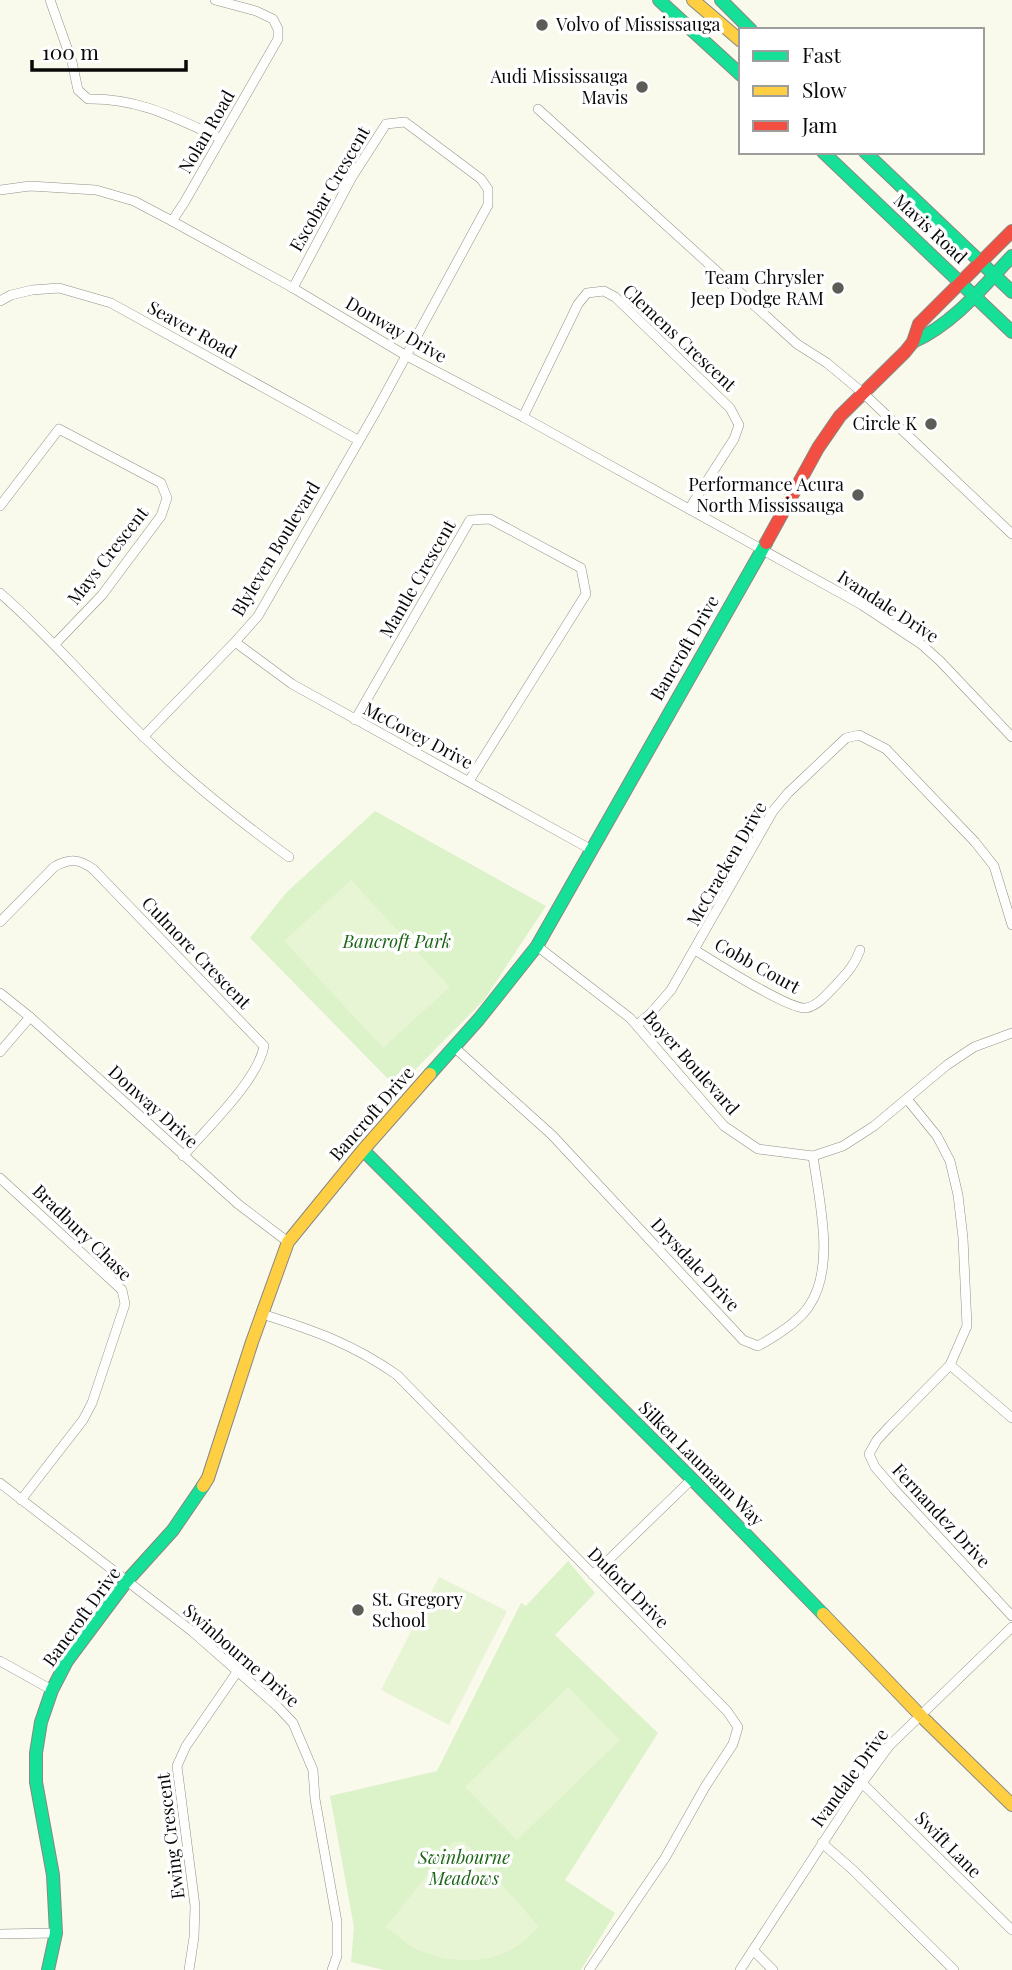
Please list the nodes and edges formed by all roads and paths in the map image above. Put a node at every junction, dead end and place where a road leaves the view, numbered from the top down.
1 (50, 0) edge
2 (215, 0) edge
3 (659, 0) edge
4 (693, 0) edge
5 (721, 0) edge
6 (749, 28) edge
7 (739, 39) edge
8 (739, 73) edge
9 (538, 109) dead end
10 (220, 138) junction
11 (825, 154) edge
12 (867, 154) edge
13 (0, 190) edge
14 (172, 221) junction
15 (1012, 231) edge
16 (1012, 256) edge
17 (981, 261) junction
18 (995, 274) junction
19 (961, 283) junction
20 (293, 288) junction
21 (1012, 292) edge
22 (974, 296) junction
23 (0, 301) edge
24 (1012, 332) edge
25 (913, 342) junction
26 (405, 355) junction
27 (863, 393) junction
28 (523, 417) junction
29 (358, 440) junction
30 (0, 506) edge
31 (689, 509) junction
32 (1012, 534) edge
33 (763, 549) junction
34 (0, 593) edge
35 (235, 642) junction
36 (55, 644) junction
37 (355, 720) junction
38 (143, 737) junction
39 (1012, 737) edge
40 (469, 781) junction
41 (590, 849) junction
42 (289, 857) dead end
43 (0, 922) edge
44 (1012, 925) edge
45 (537, 946) junction
46 (695, 950) junction
47 (860, 950) dead end
48 (0, 993) edge
49 (30, 1017) junction
50 (637, 1025) junction
51 (1012, 1033) edge
52 (456, 1048) junction
53 (0, 1052) edge
54 (907, 1100) junction
55 (363, 1150) junction
56 (183, 1156) junction
57 (813, 1156) junction
58 (0, 1178) edge
59 (288, 1242) junction
60 (262, 1314) junction
61 (950, 1365) junction
62 (1012, 1418) edge
63 (692, 1479) junction
64 (0, 1483) edge
65 (21, 1500) junction
66 (593, 1575) junction
67 (126, 1582) junction
68 (1012, 1616) edge
69 (1012, 1627) edge
70 (0, 1661) edge
71 (237, 1672) junction
72 (52, 1690) junction
73 (921, 1716) junction
74 (862, 1783) junction
75 (1012, 1805) edge
76 (822, 1843) junction
77 (1012, 1930) edge
78 (56, 1933) junction
79 (0, 1934) edge
80 (753, 1950) junction
81 (48, 1970) edge
82 (189, 1970) edge
83 (332, 1970) edge
84 (589, 1970) edge
85 (740, 1970) edge
86 (773, 1970) edge
87 (954, 1970) edge

1 - 10 street
2 - 10 street, Nolan Road
3 - 8 main road
4 - 7 main road
5 - 6 main road
9 - 27 street
10 - 14 street, Nolan Road
11 - 19 main road, Mavis Road
12 - 17 main road, Mavis Road
13 - 14 street, Donway Drive
14 - 20 street, Donway Drive
15 - 17 main road, Bancroft Drive
16 - 18 main road, Bancroft Drive
17 - 18 main road, Mavis Road
17 - 19 main road, Bancroft Drive
18 - 21 main road, Mavis Road
18 - 22 main road, Bancroft Drive
19 - 22 main road, Mavis Road
19 - 25 main road, Bancroft Drive
20 - 26 street, Donway Drive
20 - 26 street, Escobar Crescent
22 - 24 main road, Mavis Road
22 - 25 main road, Bancroft Drive
23 - 29 street, Seaver Road
25 - 27 main road, Bancroft Drive
26 - 28 street, Donway Drive
26 - 29 street, Blyleven Boulevard
27 - 32 street
27 - 33 main road, Bancroft Drive
28 - 31 street, Donway Drive
28 - 31 street, Clemens Crescent
29 - 35 street, Blyleven Boulevard
30 - 36 street, Mays Crescent
31 - 33 street, Donway Drive
33 - 39 street, Ivandale Drive
33 - 41 main road, Bancroft Drive
34 - 36 street
35 - 37 street, McCovey Drive
35 - 38 street, Blyleven Boulevard
36 - 38 street
37 - 40 street, McCovey Drive
37 - 40 street, Mantle Crescent
38 - 42 street
40 - 41 street, McCovey Drive
41 - 45 main road, Bancroft Drive
43 - 56 street, Culmore Crescent
44 - 46 street, McCracken Drive
45 - 50 street, Boyer Boulevard
45 - 52 main road, Bancroft Drive
46 - 47 street, Cobb Court
46 - 50 street, McCracken Drive
48 - 49 street, Donway Drive
49 - 53 street
49 - 56 street, Donway Drive
50 - 57 street, Boyer Boulevard
51 - 54 street, Boyer Boulevard
52 - 55 main road, Bancroft Drive
52 - 57 street, Drysdale Drive
54 - 57 street, Boyer Boulevard
54 - 61 street, Fernandez Drive
55 - 59 main road, Bancroft Drive
55 - 63 main road, Silken Laumann Way
56 - 59 street, Donway Drive
58 - 65 street, Bradbury Chase
59 - 60 main road, Bancroft Drive
60 - 66 street, Duford Drive
60 - 67 main road, Bancroft Drive
61 - 62 street
61 - 68 street, Fernandez Drive
63 - 66 street
63 - 73 main road, Silken Laumann Way
64 - 65 street, Swinbourne Drive
65 - 67 street, Swinbourne Drive
66 - 84 street, Duford Drive
67 - 71 street, Swinbourne Drive
67 - 72 main road, Bancroft Drive
69 - 73 street, Ivandale Drive
70 - 72 street
71 - 82 street, Ewing Crescent
71 - 83 street, Swinbourne Drive
72 - 78 main road, Bancroft Drive
73 - 74 street, Ivandale Drive
73 - 75 main road, Silken Laumann Way
74 - 76 street, Ivandale Drive
74 - 77 street, Swift Lane
76 - 80 street, Ivandale Drive
76 - 87 street
78 - 79 street
78 - 81 main road, Bancroft Drive
80 - 85 street, Ivandale Drive
80 - 86 street

